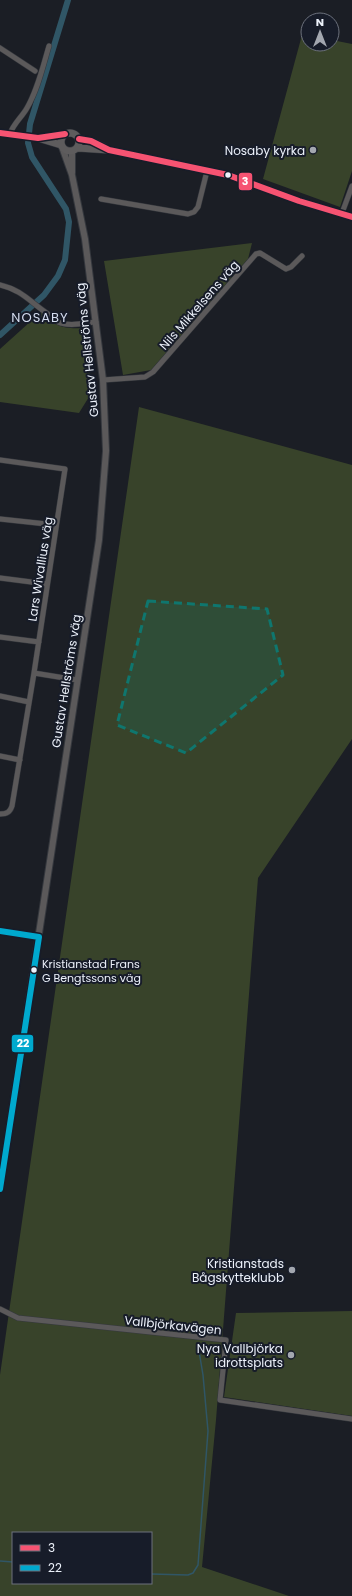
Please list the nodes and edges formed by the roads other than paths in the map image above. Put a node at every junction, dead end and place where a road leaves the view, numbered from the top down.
1 (49, 46) dead end
2 (0, 48) edge
3 (34, 71) dead end
4 (0, 133) edge
5 (10, 134) junction
6 (65, 134) junction
7 (36, 138) junction
8 (79, 139) junction
9 (62, 146) junction
10 (75, 149) junction
11 (109, 150) junction
12 (207, 171) junction
13 (72, 174) junction
14 (352, 186) edge
15 (101, 199) dead end
16 (342, 213) junction
17 (352, 217) edge
18 (302, 256) dead end
19 (0, 285) edge
20 (96, 322) junction
21 (103, 380) junction
22 (0, 460) edge
23 (0, 519) edge
24 (56, 525) junction
25 (0, 578) edge
26 (48, 584) junction
27 (0, 637) edge
28 (39, 642) junction
29 (34, 673) junction
30 (77, 680) junction
31 (0, 696) edge
32 (29, 702) junction
33 (0, 756) edge
34 (20, 760) junction
35 (0, 814) edge
36 (0, 931) edge
37 (39, 937) junction
38 (0, 1189) edge
39 (0, 1309) edge
40 (352, 1419) edge

1 - 5 street
2 - 3 street
4 - 5 main road
5 - 7 main road
6 - 7 main road
6 - 8 main road
6 - 9 main road
7 - 9 main road
8 - 10 main road
8 - 11 main road
9 - 10 main road
9 - 13 street, Gustav Hellströms väg
10 - 11 main road
10 - 13 street, Gustav Hellströms väg
11 - 12 main road
12 - 15 street
12 - 16 main road
13 - 20 street, Gustav Hellströms väg
14 - 16 street
16 - 17 main road
18 - 21 street, Nils Mikkelsens väg
19 - 20 street
20 - 21 street, Gustav Hellströms väg
21 - 30 street, Gustav Hellströms väg
22 - 24 street, Lars Wivallius väg
23 - 24 street
24 - 26 street, Lars Wivallius väg
25 - 26 street
26 - 28 street, Lars Wivallius väg
27 - 28 street
28 - 29 street, Lars Wivallius väg
29 - 30 street
29 - 32 street, Lars Wivallius väg
30 - 37 street, Gustav Hellströms väg
31 - 32 street
32 - 34 street, Lars Wivallius väg
33 - 34 street
34 - 35 street, Lars Wivallius väg
36 - 37 street
37 - 38 street, Gustav Hellströms väg
39 - 40 street, Vallbjörkavägen

